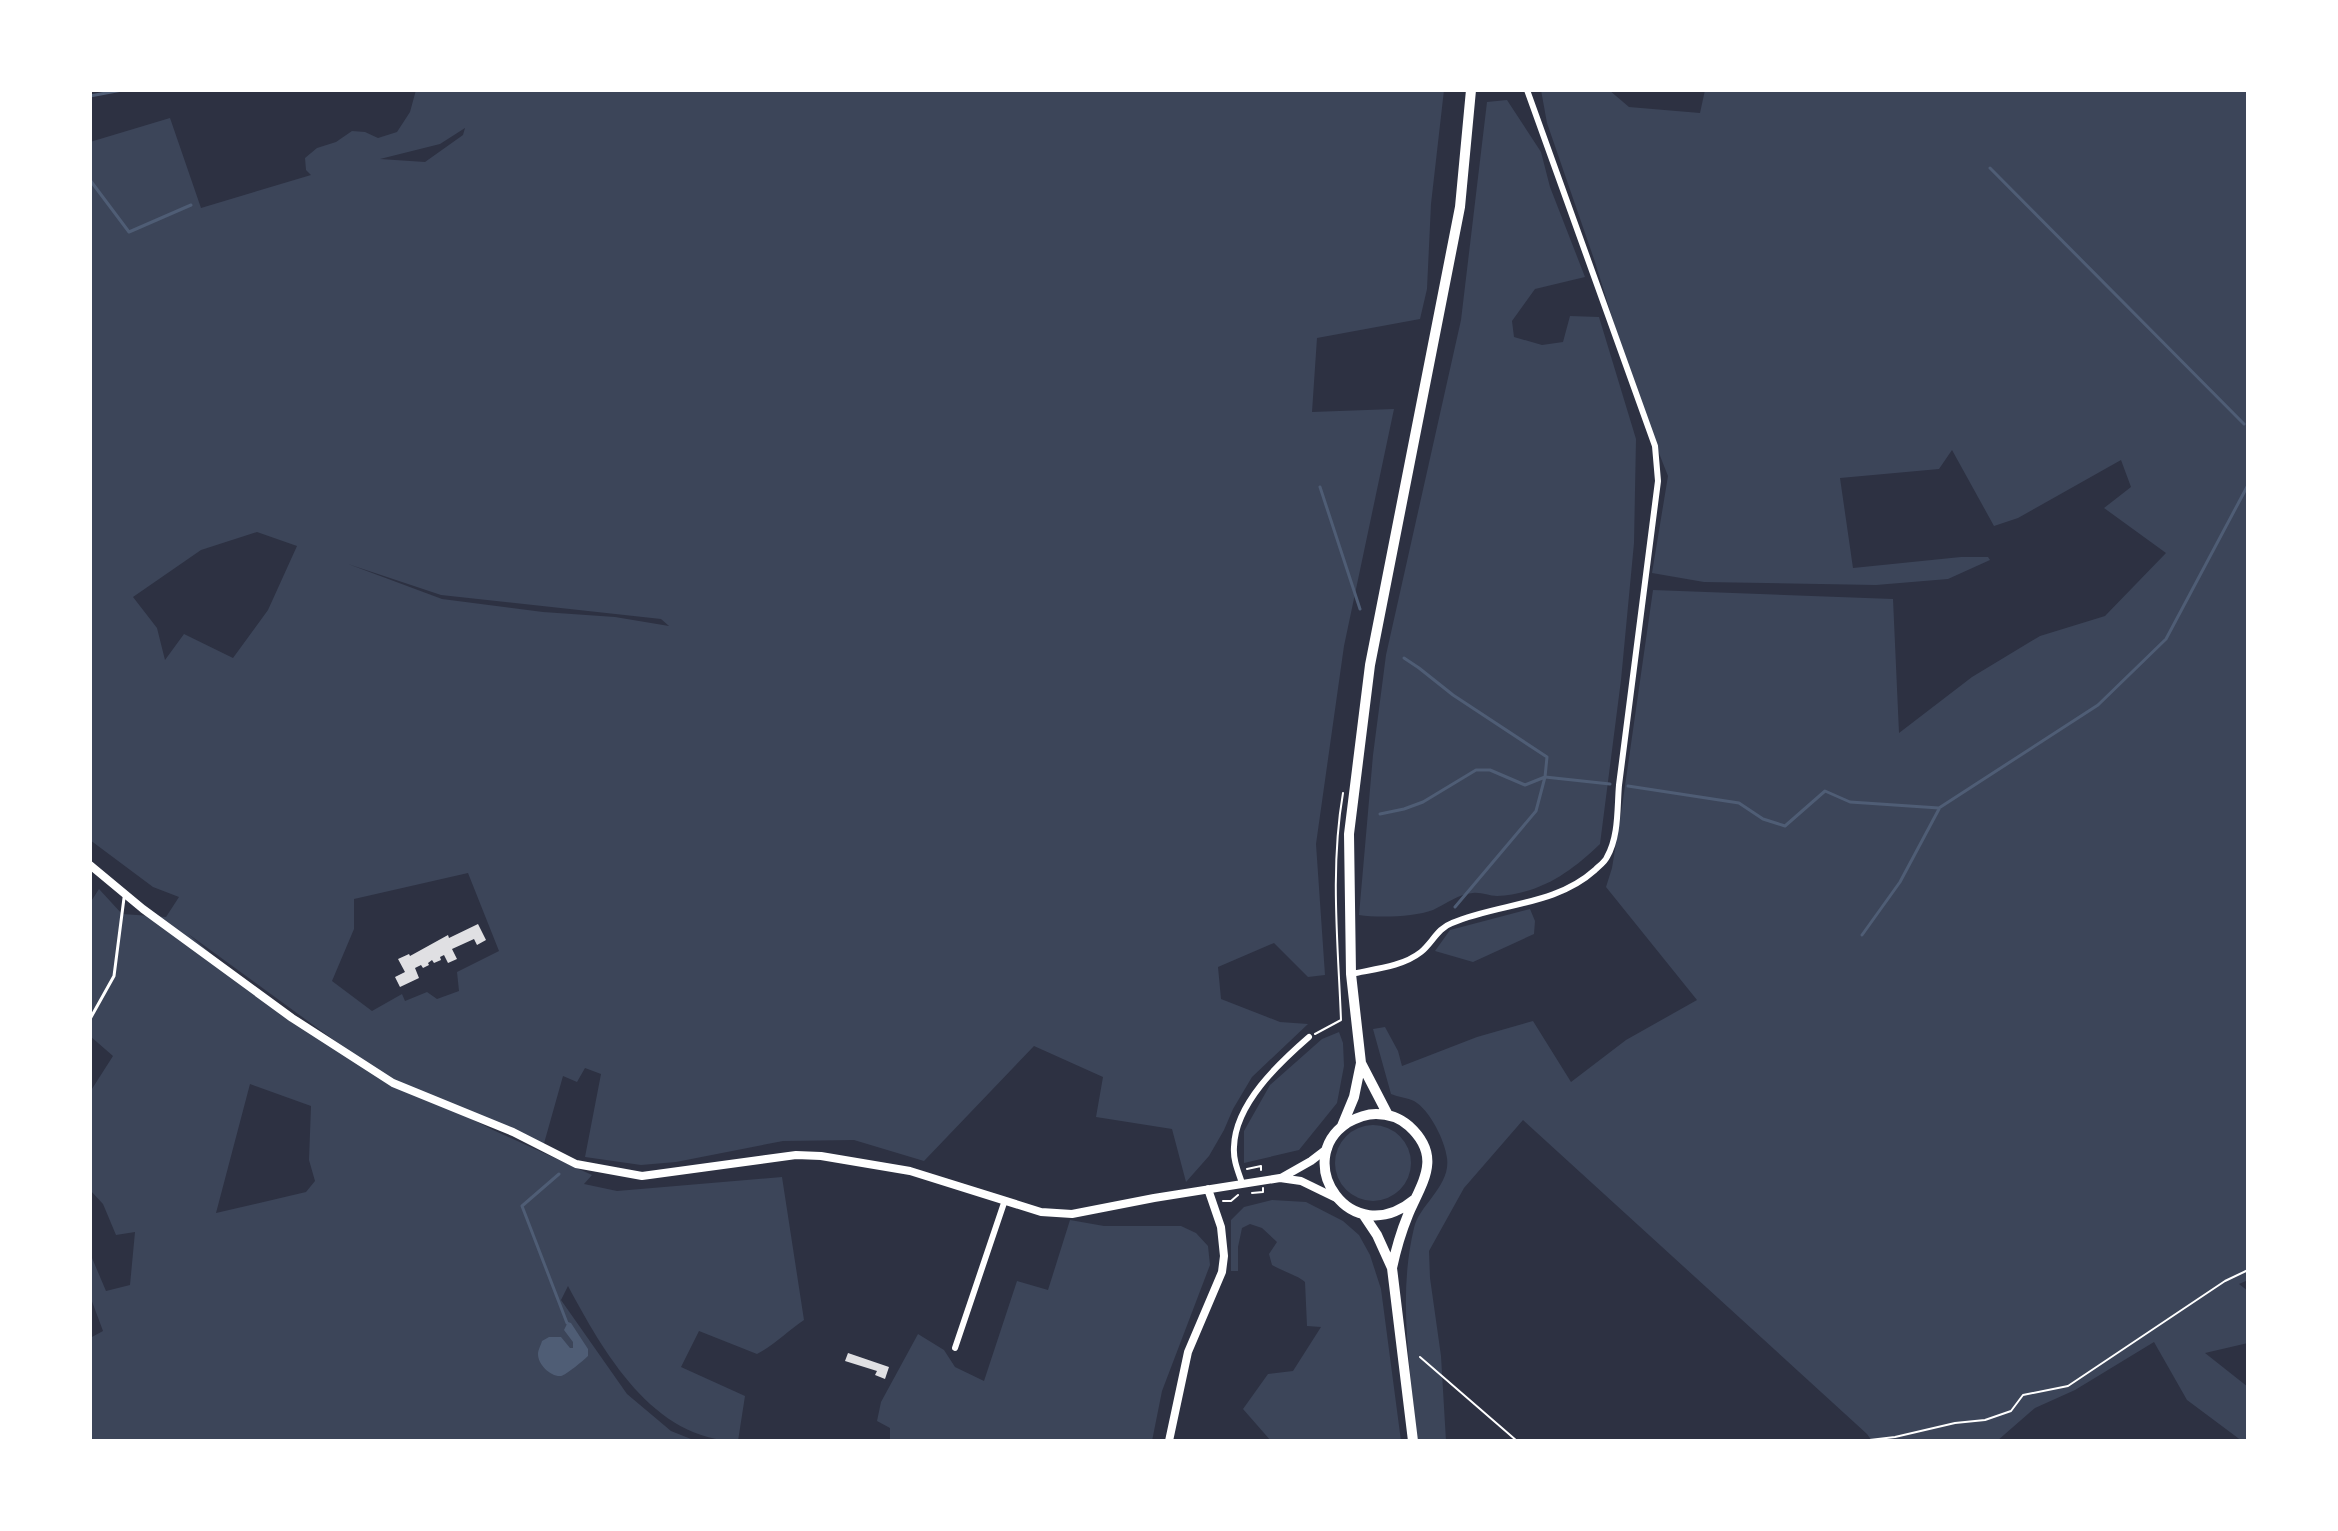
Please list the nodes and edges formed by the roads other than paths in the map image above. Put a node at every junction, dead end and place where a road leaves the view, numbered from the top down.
1 (1471, 90) edge
2 (1527, 90) edge
3 (90, 865) edge
4 (125, 894) junction
5 (1351, 974) junction
6 (90, 1019) edge
7 (1309, 1037) road end
8 (1361, 1063) junction
9 (1388, 1115) junction
10 (1342, 1126) junction
11 (1328, 1148) junction
12 (1280, 1178) junction
13 (1242, 1183) junction
14 (1208, 1189) junction
15 (1337, 1198) junction
16 (1415, 1199) junction
17 (1005, 1200) junction
18 (1363, 1214) junction
19 (1392, 1268) junction
20 (955, 1348) dead end
21 (1169, 1441) edge
22 (1413, 1441) edge

1 - 5 main road
2 - 5 street
3 - 4 street
4 - 6 lane
4 - 17 street
5 - 8 main road
7 - 13 street
8 - 9 main road
8 - 10 main road
9 - 10 main road
9 - 16 main road
10 - 11 main road
11 - 12 street
11 - 15 main road
12 - 13 street
12 - 15 street
13 - 14 street
14 - 17 street
14 - 21 street
15 - 18 main road
16 - 18 main road
16 - 19 main road
17 - 20 street
18 - 19 main road
19 - 22 main road

